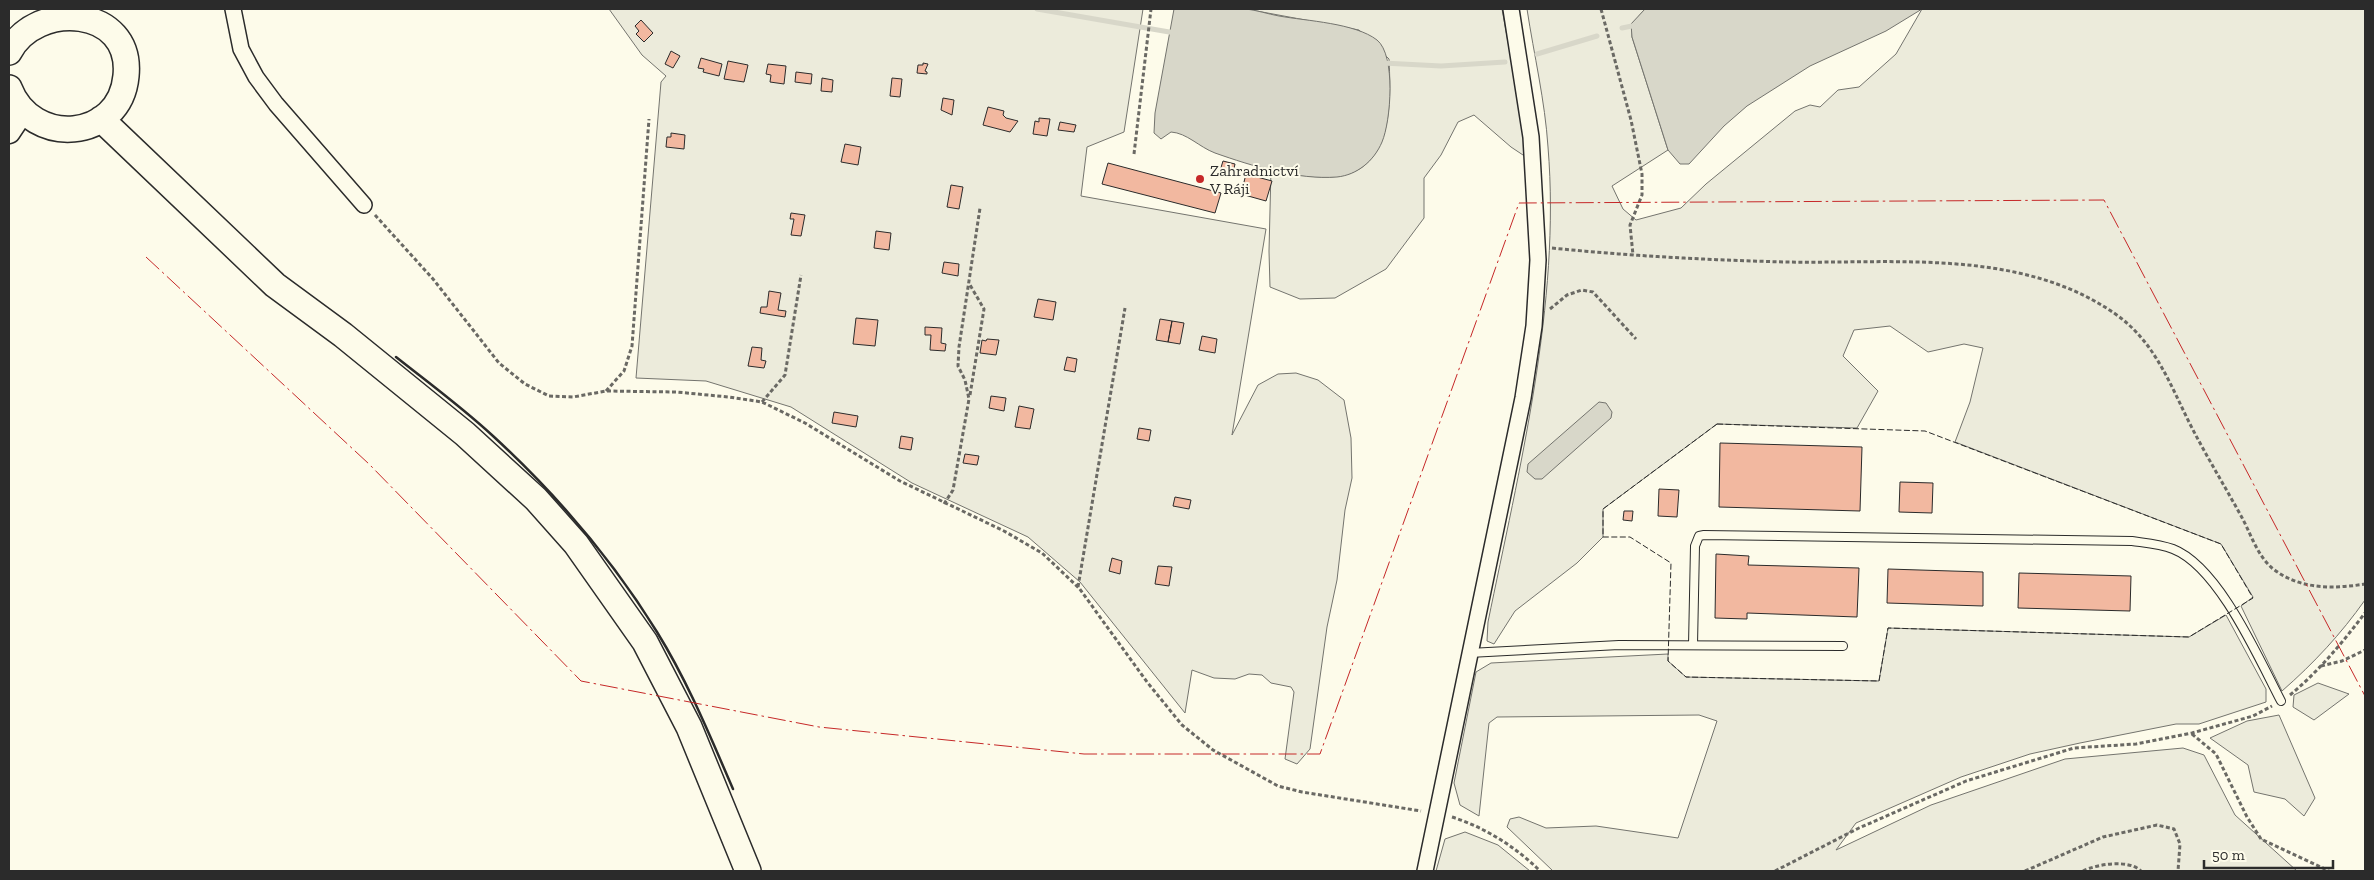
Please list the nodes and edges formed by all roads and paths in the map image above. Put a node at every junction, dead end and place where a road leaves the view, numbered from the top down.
1 (65, 9) edge
2 (233, 9) edge
3 (1151, 9) edge
4 (1511, 9) edge
5 (1601, 9) edge
6 (9, 52) edge
7 (9, 88) edge
8 (23, 111) junction
9 (101, 119) junction
10 (649, 119) dead end
11 (9, 132) edge
12 (1134, 154) dead end
13 (364, 205) joint
14 (980, 208) dead end
15 (1536, 246) junction
16 (1634, 255) junction
17 (802, 275) dead end
18 (970, 285) junction
19 (1125, 308) dead end
20 (1534, 326) junction
21 (1636, 339) dead end
22 (606, 391) junction
23 (969, 399) junction
24 (762, 402) junction
25 (944, 504) junction
26 (2365, 584) edge
27 (1079, 588) junction
28 (2365, 613) edge
29 (1693, 645) junction
30 (1843, 646) dead end
31 (2364, 651) edge
32 (1469, 653) junction
33 (2321, 666) junction
34 (2281, 701) junction
35 (2192, 733) junction
36 (1438, 813) junction
37 (748, 871) edge
38 (1425, 871) edge
39 (1540, 871) edge
40 (1775, 871) edge
41 (2026, 871) edge
42 (2083, 871) edge
43 (2140, 871) edge
44 (2178, 871) edge
45 (2329, 871) edge

1 - 6 main road
1 - 9 main road
2 - 13 street
3 - 12 path
4 - 15 street
5 - 16 path
7 - 8 main road
8 - 9 main road
8 - 11 main road
9 - 37 main road
10 - 22 path
13 - 22 path
14 - 18 path
15 - 16 path
15 - 20 street
16 - 26 path
17 - 24 path
18 - 23 path
18 - 23 path
19 - 27 path
20 - 21 path
20 - 32 street
22 - 24 path
23 - 25 path
24 - 25 path
25 - 27 path
27 - 36 path
28 - 33 path
29 - 30 lane
29 - 32 lane
29 - 34 lane
31 - 33 path
32 - 36 street
33 - 34 path
34 - 35 path
35 - 40 path
35 - 45 path
36 - 38 street
36 - 39 path
41 - 44 path
42 - 43 path

